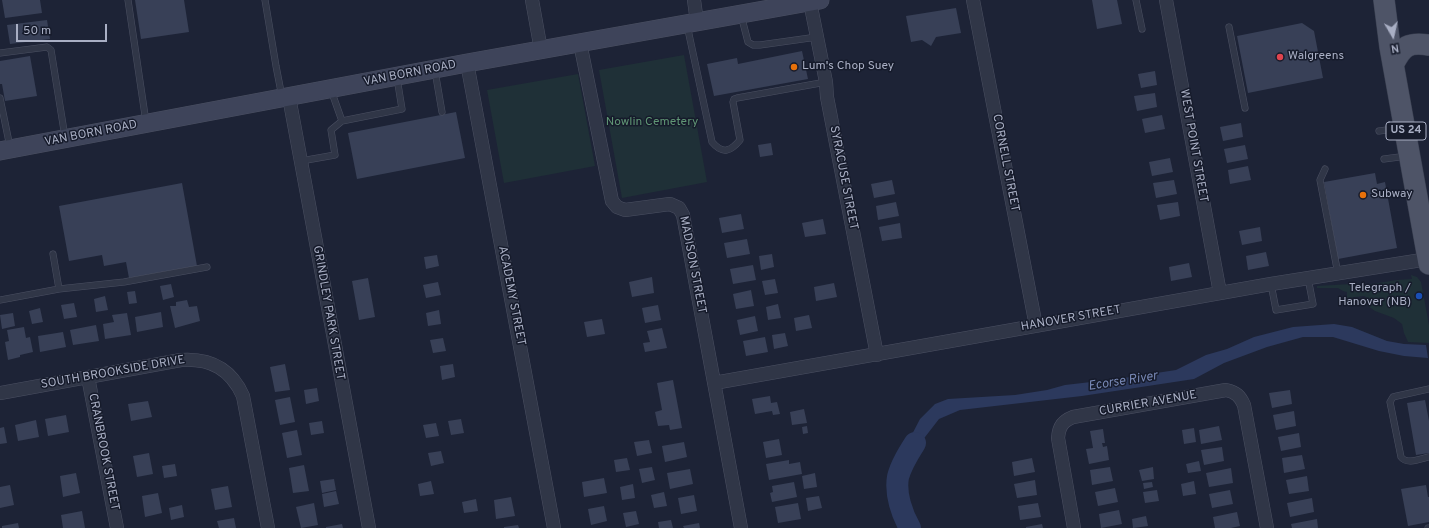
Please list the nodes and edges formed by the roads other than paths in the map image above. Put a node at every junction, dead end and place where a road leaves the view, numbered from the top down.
1 (128, 0) edge
2 (265, 0) edge
3 (532, 0) edge
4 (694, 0) edge
5 (973, 0) edge
6 (1136, 0) edge
7 (1166, 0) edge
8 (1384, 0) edge
9 (815, 1) edge
10 (741, 14) junction
11 (692, 23) junction
12 (1229, 27) dead end
13 (1142, 29) dead end
14 (817, 37) junction
15 (580, 43) junction
16 (1429, 45) edge
17 (541, 50) junction
18 (0, 53) edge
19 (467, 63) junction
20 (1394, 63) junction
21 (435, 70) junction
22 (396, 77) junction
23 (826, 82) junction
24 (331, 89) junction
25 (0, 98) edge
26 (286, 98) junction
27 (1245, 108) dead end
28 (442, 112) dead end
29 (342, 121) junction
30 (1404, 121) junction
31 (146, 124) junction
32 (1379, 131) dead end
33 (65, 139) junction
34 (5, 150) edge
35 (1410, 155) junction
36 (1384, 159) dead end
37 (300, 161) junction
38 (1325, 169) dead end
39 (1429, 176) edge
40 (53, 254) dead end
41 (1429, 262) edge
42 (207, 267) dead end
43 (1338, 274) junction
44 (1308, 278) junction
45 (1271, 284) junction
46 (59, 289) junction
47 (1220, 293) junction
48 (0, 299) edge
49 (1036, 326) junction
50 (877, 355) junction
51 (88, 377) junction
52 (714, 383) junction
53 (1429, 389) edge
54 (0, 393) edge
55 (1429, 457) edge
56 (117, 528) edge
57 (268, 528) edge
58 (369, 528) edge
59 (554, 528) edge
60 (741, 528) edge
61 (1074, 528) edge
62 (1267, 528) edge

1 - 31 lane
2 - 26 lane
3 - 17 street
4 - 11 street
5 - 49 street, CORNELL STREET
6 - 13 lane
7 - 47 street, WEST POINT STREET
8 - 20 main road, US 24
9 - 10 main road, VAN BORN ROAD
9 - 14 street, SYRACUSE STREET
10 - 11 main road, VAN BORN ROAD
10 - 14 lane
11 - 15 main road, VAN BORN ROAD
11 - 23 lane
12 - 27 lane
14 - 23 street, SYRACUSE STREET
15 - 17 main road, VAN BORN ROAD
15 - 52 street, MADISON STREET
16 - 20 main road
17 - 19 main road, VAN BORN ROAD
18 - 33 lane
19 - 21 main road, VAN BORN ROAD
19 - 59 street, ACADEMY STREET
20 - 30 main road, US 24
21 - 22 main road, VAN BORN ROAD
21 - 28 lane
22 - 24 main road, VAN BORN ROAD
22 - 29 lane
23 - 50 street, SYRACUSE STREET
24 - 26 main road, VAN BORN ROAD
24 - 29 lane
25 - 34 lane
26 - 31 main road, VAN BORN ROAD
26 - 37 street, GRINDLEY PARK STREET
29 - 37 lane
30 - 32 lane
30 - 35 main road, US 24
30 - 39 main road
31 - 33 main road, VAN BORN ROAD
33 - 34 main road, VAN BORN ROAD
35 - 36 lane
35 - 41 main road, US 24
37 - 58 street, GRINDLEY PARK STREET
38 - 43 lane
40 - 46 lane
41 - 43 street, HANOVER STREET
42 - 46 lane
43 - 44 street, HANOVER STREET
44 - 45 street, HANOVER STREET
44 - 45 lane
45 - 47 street, HANOVER STREET
46 - 48 lane
47 - 49 street, HANOVER STREET
49 - 50 street, HANOVER STREET
50 - 52 street, HANOVER STREET
51 - 54 street, SOUTH BROOKSIDE DRIVE
51 - 56 street, CRANBROOK STREET
51 - 57 street, SOUTH BROOKSIDE DRIVE
52 - 60 street, MADISON STREET
53 - 55 lane
61 - 62 street, CURRIER AVENUE

